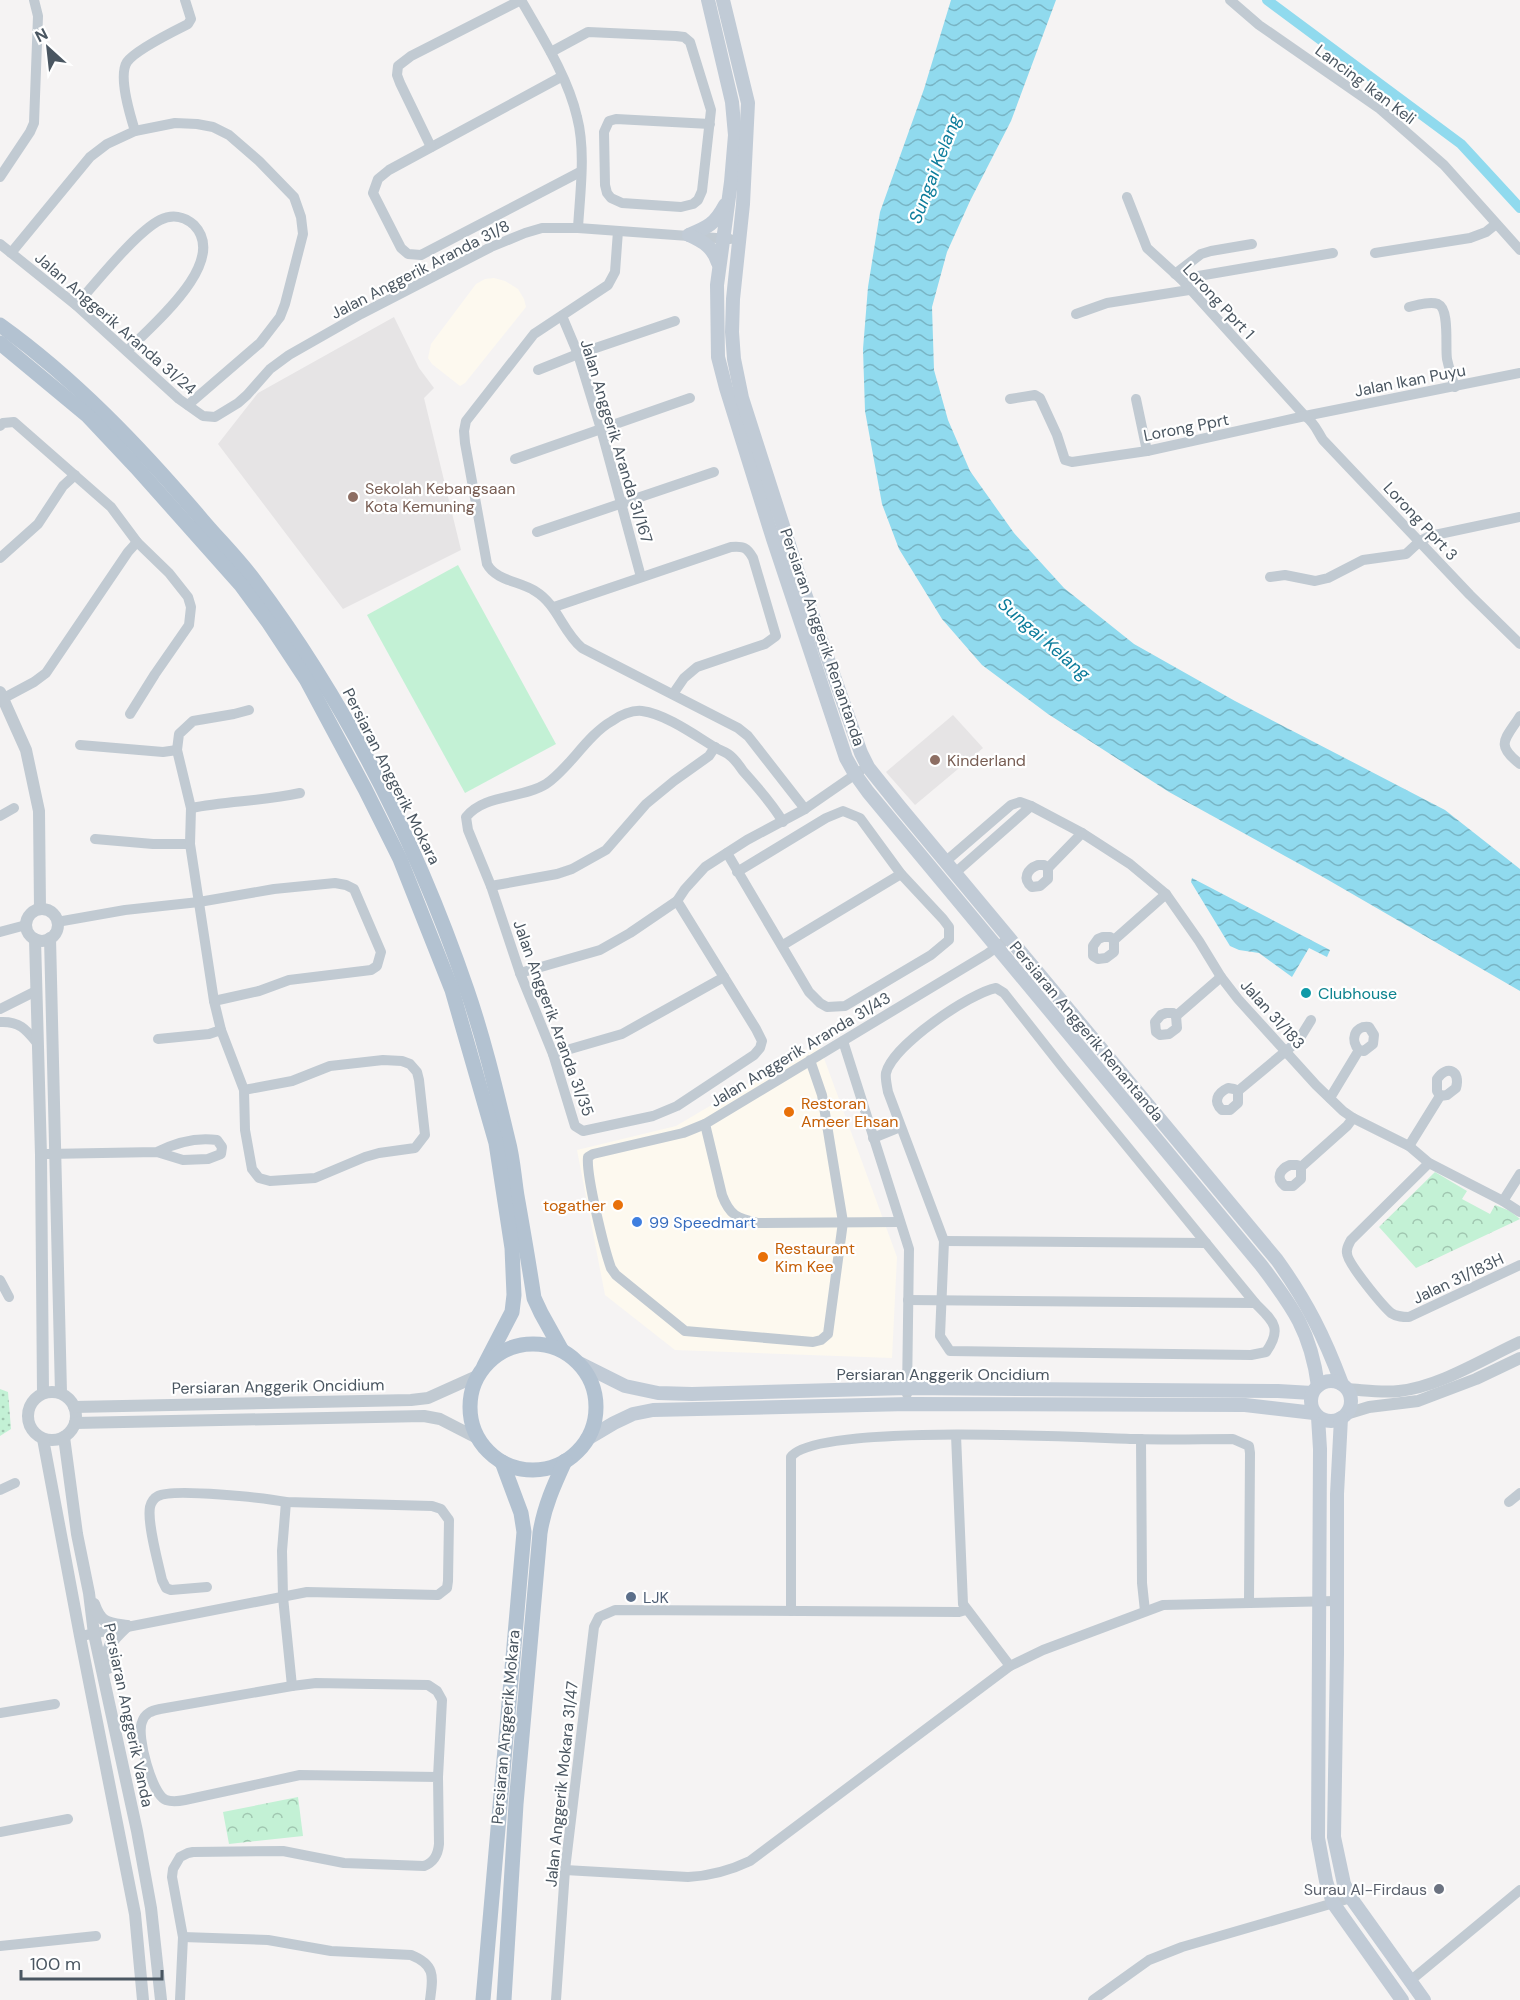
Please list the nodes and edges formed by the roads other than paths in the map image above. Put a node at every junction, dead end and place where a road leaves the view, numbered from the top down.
1 (34, 0) edge
2 (185, 0) edge
3 (521, 0) edge
4 (708, 0) edge
5 (723, 0) edge
6 (1232, 3) edge
7 (550, 52) junction
8 (561, 77) junction
9 (710, 124) junction
10 (135, 131) junction
11 (431, 147) junction
12 (580, 172) junction
13 (0, 177) edge
14 (729, 196) junction
15 (1126, 197) dead end
16 (1496, 224) junction
17 (578, 228) junction
18 (618, 231) junction
19 (689, 235) junction
20 (722, 238) junction
21 (739, 241) junction
22 (0, 244) edge
23 (1252, 244) dead end
24 (1520, 250) edge
25 (11, 253) junction
26 (1333, 253) dead end
27 (1375, 253) dead end
28 (719, 265) junction
29 (1178, 277) junction
30 (1189, 290) junction
31 (76, 305) junction
32 (1409, 307) dead end
33 (1076, 314) dead end
34 (562, 316) junction
35 (675, 321) dead end
36 (0, 325) edge
37 (0, 343) edge
38 (127, 351) junction
39 (578, 354) junction
40 (538, 370) dead end
41 (1520, 373) edge
42 (1455, 387) junction
43 (690, 398) dead end
44 (1010, 399) dead end
45 (1136, 399) dead end
46 (188, 405) junction
47 (1305, 416) junction
48 (215, 417) joint
49 (0, 426) edge
50 (601, 429) junction
51 (1147, 451) junction
52 (516, 459) dead end
53 (714, 472) dead end
54 (75, 475) junction
55 (621, 503) junction
56 (1520, 517) edge
57 (537, 532) dead end
58 (1420, 541) junction
59 (137, 542) junction
60 (0, 558) edge
61 (641, 577) junction
62 (1270, 577) dead end
63 (554, 607) junction
64 (1520, 644) edge
65 (673, 694) junction
66 (2, 695) edge
67 (249, 710) dead end
68 (130, 714) dead end
69 (1520, 716) edge
70 (80, 745) dead end
71 (715, 747) junction
72 (177, 750) junction
73 (1520, 764) edge
74 (868, 766) junction
75 (855, 774) junction
76 (300, 793) dead end
77 (1031, 806) junction
78 (14, 808) dead end
79 (191, 808) junction
80 (806, 809) junction
81 (0, 816) edge
82 (783, 822) junction
83 (1082, 833) junction
84 (972, 838) junction
85 (95, 839) dead end
86 (190, 844) junction
87 (982, 849) junction
88 (727, 853) junction
89 (945, 862) junction
90 (1048, 868) dead end
91 (737, 872) junction
92 (955, 873) junction
93 (901, 874) junction
94 (491, 886) junction
95 (1166, 894) junction
96 (677, 901) junction
97 (199, 903) junction
98 (40, 909) junction
99 (57, 922) junction
100 (26, 925) junction
101 (0, 932) edge
102 (50, 938) junction
103 (1009, 938) junction
104 (35, 939) junction
105 (1114, 940) dead end
106 (783, 945) junction
107 (995, 947) junction
108 (520, 973) junction
109 (724, 977) junction
110 (1221, 977) junction
111 (36, 991) junction
112 (214, 1002) junction
113 (0, 1009) edge
114 (1176, 1016) dead end
115 (1311, 1020) dead end
116 (0, 1022) edge
117 (221, 1030) junction
118 (158, 1038) dead end
119 (843, 1041) junction
120 (37, 1043) junction
121 (1359, 1050) dead end
122 (1286, 1051) junction
123 (553, 1054) junction
124 (810, 1060) junction
125 (244, 1090) junction
126 (1238, 1091) dead end
127 (1440, 1096) dead end
128 (1330, 1098) junction
129 (1353, 1118) junction
130 (705, 1124) junction
131 (900, 1127) junction
132 (873, 1138) junction
133 (1409, 1146) junction
134 (157, 1152) junction
135 (54, 1154) junction
136 (40, 1155) junction
137 (1428, 1163) junction
138 (1301, 1167) dead end
139 (1520, 1174) edge
140 (1503, 1201) junction
141 (1520, 1212) edge
142 (843, 1222) junction
143 (899, 1222) junction
144 (944, 1241) junction
145 (1206, 1243) junction
146 (1520, 1265) edge
147 (0, 1281) edge
148 (9, 1297) dead end
149 (908, 1300) junction
150 (942, 1301) junction
151 (1255, 1303) junction
152 (1520, 1342) edge
153 (561, 1349) junction
154 (1520, 1358) edge
155 (581, 1364) junction
156 (481, 1371) junction
157 (1344, 1386) junction
158 (907, 1388) junction
159 (1315, 1390) junction
160 (43, 1393) junction
161 (62, 1393) junction
162 (908, 1404) junction
163 (74, 1407) junction
164 (1316, 1415) junction
165 (1344, 1416) junction
166 (75, 1423) junction
167 (956, 1435) junction
168 (64, 1437) junction
169 (477, 1438) junction
170 (43, 1439) junction
171 (587, 1439) junction
172 (1141, 1440) junction
173 (565, 1461) junction
174 (502, 1462) junction
175 (15, 1483) dead end
176 (0, 1490) edge
177 (1520, 1493) edge
178 (286, 1502) junction
179 (1509, 1502) dead end
180 (207, 1587) dead end
181 (89, 1593) junction
182 (283, 1597) junction
183 (1336, 1601) junction
184 (1249, 1602) junction
185 (1319, 1602) junction
186 (966, 1610) junction
187 (791, 1611) junction
188 (1145, 1611) junction
189 (127, 1626) junction
190 (94, 1634) junction
191 (80, 1636) junction
192 (1010, 1666) junction
193 (105, 1686) junction
194 (292, 1686) junction
195 (55, 1704) dead end
196 (0, 1713) edge
197 (438, 1777) junction
198 (68, 1819) dead end
199 (0, 1832) edge
200 (565, 1870) junction
201 (1520, 1890) edge
202 (1350, 1898) junction
203 (1333, 1903) junction
204 (96, 1936) dead end
205 (183, 1937) junction
206 (0, 1946) edge
207 (1410, 1981) junction
208 (143, 2000) edge
209 (161, 2000) edge
210 (180, 2000) edge
211 (430, 2000) edge
212 (483, 2000) edge
213 (504, 2000) edge
214 (556, 2000) edge
215 (1093, 2000) edge
216 (1402, 2000) edge
217 (1424, 2000) edge

1 - 13 street
2 - 10 street
3 - 7 street
3 - 11 street
4 - 14 main road, Persiaran Anggerik Renantanda
5 - 21 main road, Persiaran Anggerik Renantanda
6 - 16 street, Lancing Ikan Keli
7 - 8 street
7 - 9 street
8 - 11 street
8 - 12 street
9 - 9 street
10 - 25 street
10 - 46 street
11 - 12 street
12 - 17 street
14 - 19 main road
14 - 20 main road, Persiaran Anggerik Renantanda
15 - 29 street, Lorong Pprt 1
16 - 24 street, Lancing Ikan Keli
16 - 27 street
17 - 18 street, Jalan Anggerik Aranda 31/8
17 - 48 street, Jalan Anggerik Aranda 31/8
18 - 19 street, Jalan Anggerik Aranda 31/8
18 - 34 street
19 - 20 street, Jalan Anggerik Aranda 31/8
19 - 28 main road
20 - 21 street, Jalan Anggerik Aranda 31/8
20 - 28 main road, Persiaran Anggerik Renantanda
21 - 74 main road, Persiaran Anggerik Renantanda
22 - 25 street, Jalan Anggerik Aranda 31/24
23 - 29 street
25 - 31 street, Jalan Anggerik Aranda 31/24
26 - 29 street
28 - 75 main road, Persiaran Anggerik Renantanda
29 - 30 street, Lorong Pprt 1
30 - 33 street
30 - 47 street, Lorong Pprt 1
31 - 38 street, Jalan Anggerik Aranda 31/24
31 - 38 street
32 - 42 street
34 - 39 street, Jalan Anggerik Aranda 31/167
34 - 63 street
35 - 39 street
36 - 153 main road, Persiaran Anggerik Mokara
37 - 156 main road, Persiaran Anggerik Mokara
38 - 46 street, Jalan Anggerik Aranda 31/24
39 - 40 street
39 - 50 street, Jalan Anggerik Aranda 31/167
41 - 42 street, Jalan Ikan Puyu
42 - 47 street, Jalan Ikan Puyu
43 - 50 street
44 - 51 street, Lorong Pprt
45 - 51 street
46 - 48 street, Jalan Anggerik Aranda 31/24
47 - 51 street, Lorong Pprt
47 - 58 street, Lorong Pprt 3
49 - 54 street
50 - 52 street
50 - 55 street, Jalan Anggerik Aranda 31/167
53 - 55 street
54 - 59 street
54 - 60 street
55 - 57 street
55 - 61 street, Jalan Anggerik Aranda 31/167
56 - 58 street
58 - 62 street
58 - 64 street, Lorong Pprt 3
59 - 66 street
59 - 68 street
61 - 63 street
61 - 65 street
63 - 65 street
65 - 80 street
66 - 98 street
67 - 72 street
69 - 73 street
70 - 72 street
71 - 82 street
71 - 94 street
71 - 94 street, Jalan Anggerik Aranda 31/35
72 - 79 street
74 - 75 street
74 - 89 main road, Persiaran Anggerik Renantanda
75 - 80 street
75 - 107 main road, Persiaran Anggerik Renantanda
76 - 79 street
77 - 83 street, Jalan 31/183
77 - 84 street
77 - 87 street
78 - 81 street
79 - 86 street
80 - 82 street
82 - 88 street
83 - 90 street
83 - 95 street, Jalan 31/183
84 - 87 street
84 - 89 street
85 - 86 street
86 - 97 street
87 - 92 street
88 - 91 street
88 - 96 street
89 - 92 main road, Persiaran Anggerik Renantanda
91 - 93 street
91 - 106 street
92 - 103 main road, Persiaran Anggerik Renantanda
93 - 106 street
93 - 106 street
94 - 108 street, Jalan Anggerik Aranda 31/35
95 - 105 street
95 - 110 street, Jalan 31/183
96 - 108 street
96 - 109 street, Jalan Anggerik Aranda 31/35
97 - 99 street
97 - 112 street
97 - 112 street
98 - 99 street
98 - 100 street
99 - 102 street
100 - 101 street
100 - 104 street
102 - 104 street
102 - 135 street
103 - 107 street, Jalan Anggerik Aranda 31/43
103 - 157 main road, Persiaran Anggerik Renantanda
104 - 111 street
107 - 119 street, Jalan Anggerik Aranda 31/43
107 - 159 main road, Persiaran Anggerik Renantanda
108 - 123 street, Jalan Anggerik Aranda 31/35
109 - 123 street
109 - 123 street, Jalan Anggerik Aranda 31/35
110 - 114 street
110 - 122 street, Jalan 31/183
111 - 113 street
111 - 120 street
112 - 117 street
115 - 122 street
116 - 120 street
117 - 118 street
117 - 125 street
119 - 124 street, Jalan Anggerik Aranda 31/43
119 - 132 street
120 - 136 street
121 - 128 street
122 - 126 street
122 - 128 street, Jalan 31/183
124 - 130 street, Jalan Anggerik Aranda 31/43
124 - 142 street
125 - 125 street
127 - 133 street
128 - 129 street, Jalan 31/183
129 - 133 street, Jalan 31/183
129 - 138 street
130 - 142 street
130 - 142 street, Jalan Anggerik Aranda 31/43
131 - 132 street
131 - 144 street
131 - 145 street
132 - 143 street
133 - 137 street, Jalan 31/183
134 - 134 street
134 - 135 street
135 - 136 street
135 - 161 street
136 - 160 street
137 - 140 street, Jalan 31/183
137 - 146 street, Jalan 31/183H
139 - 140 street
140 - 141 street, Jalan 31/183
142 - 143 street
143 - 149 street
144 - 145 street
144 - 150 street
145 - 151 street
147 - 148 street
149 - 150 street
149 - 158 street
150 - 151 street
150 - 151 street
152 - 157 street
153 - 155 main road
153 - 156 main road
154 - 165 street
155 - 158 main road, Persiaran Anggerik Oncidium
155 - 171 main road
156 - 163 street, Persiaran Anggerik Oncidium
156 - 169 main road
157 - 159 main road
157 - 165 main road
158 - 159 main road, Persiaran Anggerik Oncidium
158 - 162 street
159 - 164 main road
160 - 161 street
160 - 170 street
161 - 163 street
162 - 164 main road, Persiaran Anggerik Oncidium
162 - 171 main road, Persiaran Anggerik Oncidium
163 - 166 street
164 - 165 main road
164 - 185 main road
165 - 183 main road
166 - 168 street
166 - 169 street, Persiaran Anggerik Oncidium
167 - 172 street
167 - 186 street
167 - 187 street
168 - 170 street
168 - 181 street, Persiaran Anggerik Vanda
169 - 174 main road
170 - 191 street, Persiaran Anggerik Vanda
171 - 173 main road
172 - 184 street
172 - 188 street
173 - 174 main road
173 - 213 main road, Persiaran Anggerik Mokara
174 - 212 main road, Persiaran Anggerik Mokara
175 - 176 street
177 - 179 street
178 - 180 street
178 - 182 street
178 - 182 street
181 - 189 street
181 - 190 street, Persiaran Anggerik Vanda
182 - 189 street
182 - 194 street
183 - 185 street
183 - 202 main road
184 - 185 street
184 - 188 street
185 - 203 main road
186 - 187 street, Jalan Anggerik Mokara 31/47
186 - 192 street
187 - 200 street, Jalan Anggerik Mokara 31/47
188 - 192 street
189 - 190 street
189 - 193 street
190 - 191 street
190 - 193 street, Persiaran Anggerik Vanda
191 - 208 street, Persiaran Anggerik Vanda
192 - 200 street
193 - 209 street, Persiaran Anggerik Vanda
194 - 197 street
194 - 197 street
195 - 196 street
197 - 205 street
198 - 199 street
200 - 214 street, Jalan Anggerik Mokara 31/47
201 - 207 street
202 - 203 street
202 - 207 main road
203 - 215 street
203 - 216 main road
204 - 206 street
205 - 210 street
205 - 211 street
207 - 217 main road

